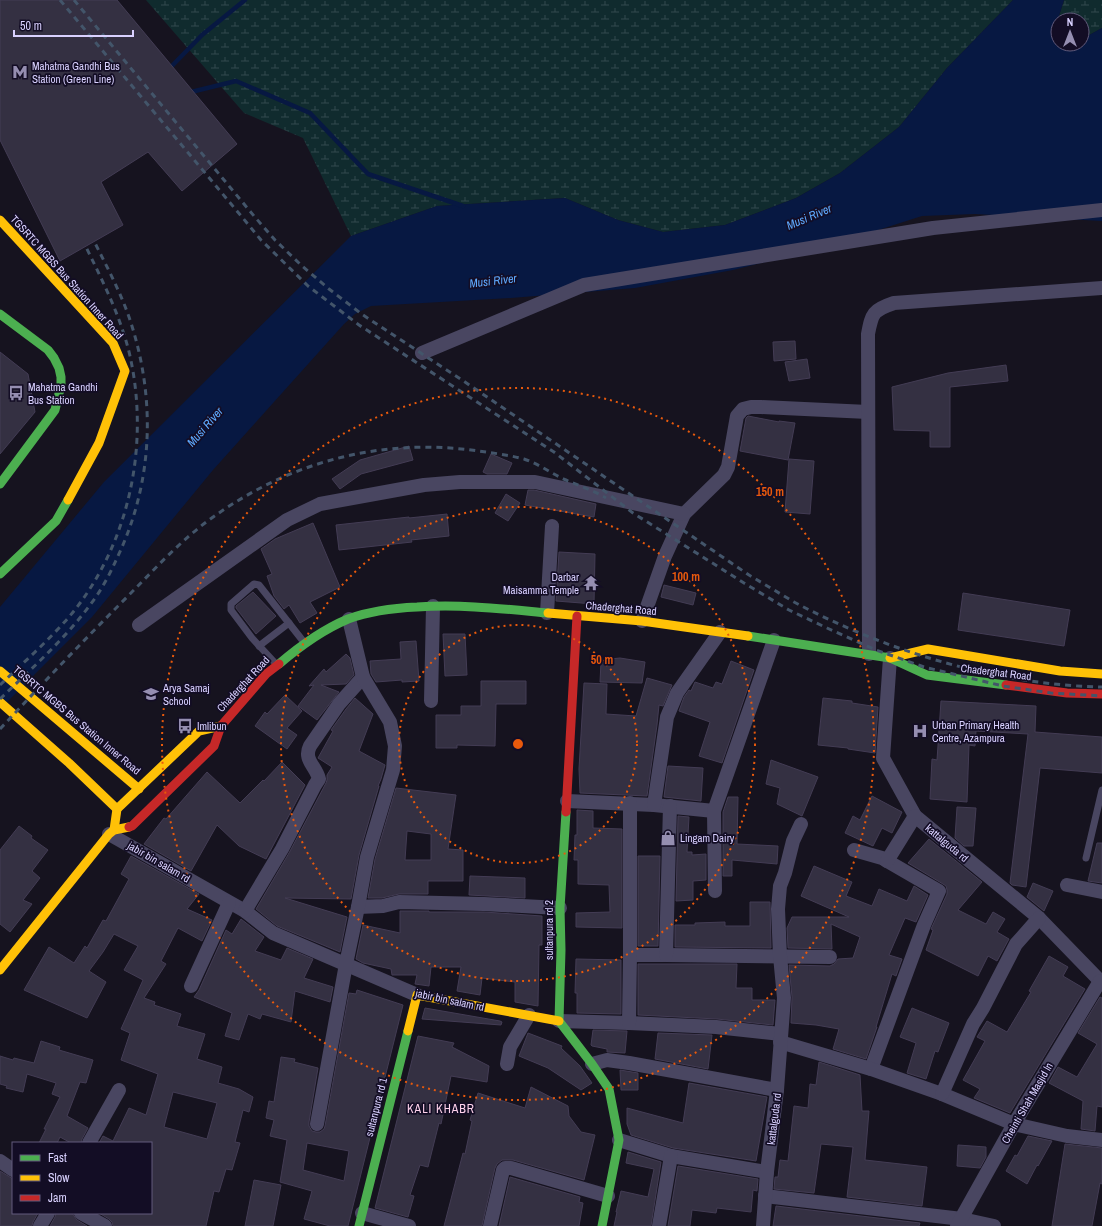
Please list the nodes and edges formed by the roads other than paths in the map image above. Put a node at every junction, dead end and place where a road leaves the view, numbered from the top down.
1 (1102, 210) edge
2 (0, 220) edge
3 (1102, 288) edge
4 (0, 314) edge
5 (422, 354) dead end
6 (868, 412) junction
7 (0, 484) edge
8 (684, 514) junction
9 (552, 526) dead end
10 (0, 574) edge
11 (433, 606) junction
12 (547, 613) junction
13 (577, 616) junction
14 (349, 620) junction
15 (642, 621) junction
16 (289, 623) junction
17 (139, 625) dead end
18 (720, 632) junction
19 (774, 640) junction
20 (304, 643) junction
21 (259, 646) junction
22 (869, 654) junction
23 (890, 658) junction
24 (277, 665) junction
25 (0, 671) edge
26 (1102, 674) edge
27 (364, 677) junction
28 (1102, 694) edge
29 (431, 701) dead end
30 (0, 702) edge
31 (221, 726) junction
32 (139, 789) junction
33 (1102, 790) edge
34 (567, 801) junction
35 (630, 803) junction
36 (654, 805) junction
37 (670, 806) junction
38 (117, 809) junction
39 (714, 812) junction
40 (915, 816) junction
41 (801, 824) dead end
42 (111, 832) junction
43 (854, 850) dead end
44 (1086, 858) dead end
45 (888, 861) junction
46 (1067, 885) dead end
47 (715, 891) dead end
48 (1102, 892) edge
49 (229, 903) junction
50 (358, 907) junction
51 (560, 908) junction
52 (245, 911) junction
53 (1039, 918) junction
54 (630, 955) junction
55 (666, 955) junction
56 (780, 956) junction
57 (830, 957) dead end
58 (346, 964) junction
59 (0, 970) edge
60 (1101, 982) edge
61 (191, 986) dead end
62 (417, 994) junction
63 (529, 1015) junction
64 (559, 1021) junction
65 (629, 1023) junction
66 (780, 1038) junction
67 (507, 1064) dead end
68 (592, 1064) junction
69 (871, 1069) junction
70 (119, 1090) dead end
71 (777, 1090) junction
72 (942, 1094) junction
73 (317, 1124) dead end
74 (1014, 1124) junction
75 (619, 1140) junction
76 (1102, 1140) edge
77 (90, 1142) edge
78 (671, 1156) junction
79 (0, 1161) edge
80 (12, 1169) edge
81 (767, 1172) junction
82 (608, 1196) junction
83 (765, 1196) junction
84 (47, 1214) edge
85 (83, 1214) edge
86 (361, 1220) edge
87 (960, 1223) edge
88 (40, 1226) edge
89 (105, 1226) edge
90 (409, 1226) edge
91 (490, 1226) edge
92 (602, 1226) edge
93 (659, 1226) edge
94 (763, 1226) edge
95 (994, 1226) edge

1 - 5 street
2 - 10 street, TGSRTC MGBS Bus Station Inner Road
3 - 6 street
4 - 7 street
6 - 8 street
6 - 22 street
8 - 15 street
8 - 17 street
9 - 12 street
11 - 12 street, Chaderghat Road
11 - 14 street, Chaderghat Road
11 - 29 street
12 - 13 street, Chaderghat Road
13 - 15 street, Chaderghat Road
13 - 34 street, sultanpura rd 2
14 - 20 street, Chaderghat Road
14 - 27 street
15 - 18 street, Chaderghat Road
16 - 20 lane
16 - 21 lane
16 - 21 lane
18 - 19 street, Chaderghat Road
18 - 36 street
19 - 22 street, Chaderghat Road
19 - 39 street
20 - 24 street, Chaderghat Road
21 - 24 lane
22 - 23 street, Chaderghat Road
23 - 26 street, Chaderghat Road
23 - 28 street, Chaderghat Road
23 - 40 street, kattalguda rd
24 - 31 street, Chaderghat Road
25 - 32 street, TGSRTC MGBS Bus Station Inner Road
27 - 50 street
27 - 52 street
30 - 38 street
31 - 32 street, Chaderghat Road
31 - 42 street, Chaderghat Road
32 - 38 street, Chaderghat Road
33 - 44 lane
34 - 35 street
34 - 51 street, sultanpura rd 2
35 - 36 street
35 - 54 street
36 - 37 street
37 - 39 street
37 - 55 street
38 - 42 street
39 - 47 street
40 - 45 street
40 - 53 street, kattalguda rd
41 - 56 street, kattalguda rd
42 - 49 street, jabir bin salam rd
42 - 59 street
43 - 45 street
45 - 69 street
46 - 48 street
49 - 52 street, jabir bin salam rd
49 - 61 street
50 - 51 street
50 - 58 street
51 - 64 street, sultanpura rd 2
52 - 58 street, jabir bin salam rd
53 - 60 street, kattalguda rd
53 - 72 street
54 - 55 street
54 - 65 street
55 - 56 street
56 - 57 street
56 - 66 street, kattalguda rd
58 - 62 street, jabir bin salam rd
58 - 73 street
60 - 74 street, Cheinti Shah Masjid ln
62 - 63 street, jabir bin salam rd
62 - 86 street, sultanpura rd 1
63 - 64 street, jabir bin salam rd
63 - 67 street
64 - 65 street, jabir bin salam rd
64 - 68 street
65 - 66 street, jabir bin salam rd
66 - 69 street, jabir bin salam rd
66 - 71 street, kattalguda rd
68 - 71 street
68 - 75 street
69 - 72 street, jabir bin salam rd
70 - 77 street
71 - 81 street, kattalguda rd
72 - 74 street, jabir bin salam rd
74 - 76 street, jabir bin salam rd
74 - 87 street, Cheinti Shah Masjid ln
75 - 78 street
75 - 82 street
78 - 81 street
78 - 93 street
79 - 80 street
81 - 83 street, kattalguda rd
82 - 91 street
82 - 92 street
83 - 87 street
83 - 94 street, kattalguda rd
84 - 88 street
85 - 89 street
86 - 90 street
87 - 95 street

